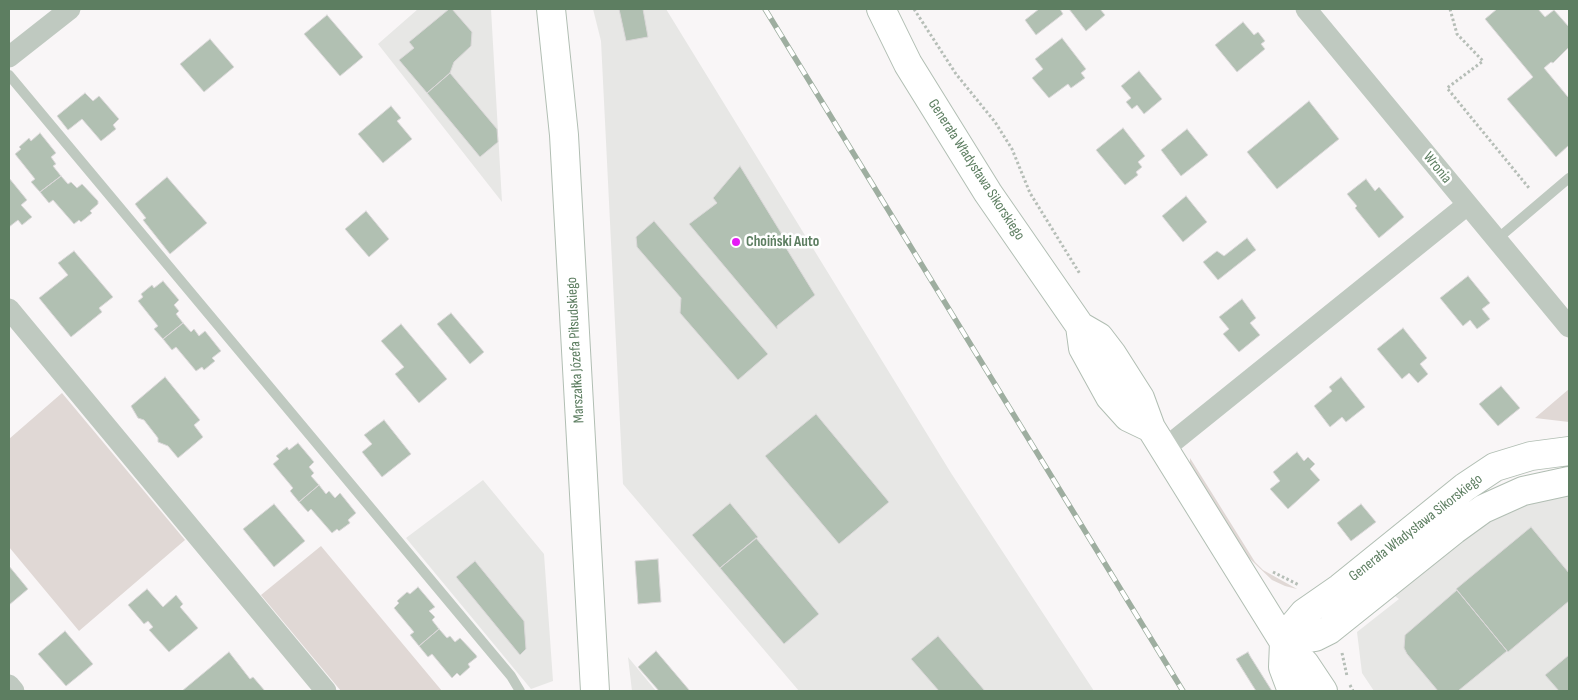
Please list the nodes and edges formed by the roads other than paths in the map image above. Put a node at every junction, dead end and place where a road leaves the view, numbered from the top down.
1 (70, 9) edge
2 (551, 9) edge
3 (881, 9) edge
4 (1306, 9) edge
5 (9, 57) edge
6 (9, 75) edge
7 (1569, 178) edge
8 (1467, 205) junction
9 (1496, 240) junction
10 (9, 309) edge
11 (1569, 327) edge
12 (1157, 439) junction
13 (1569, 452) edge
14 (1569, 481) edge
15 (1284, 642) junction
16 (9, 685) edge
17 (14, 691) edge
18 (326, 691) edge
19 (520, 691) edge
20 (595, 691) edge
21 (1292, 691) edge
22 (1323, 691) edge

1 - 5 street
2 - 20 main road, Marszałka Józefa Piłsudskiego
3 - 12 main road, Generała Władysława Sikorskiego
4 - 8 street, Wronia
6 - 19 lane
7 - 9 lane
8 - 9 street, Wronia
8 - 12 street
9 - 11 street, Wronia
10 - 18 street
12 - 15 main road, Generała Władysława Sikorskiego
13 - 15 main road, Generała Władysława Sikorskiego
14 - 15 main road, Generała Władysława Sikorskiego
15 - 21 main road
15 - 22 main road
16 - 17 street

